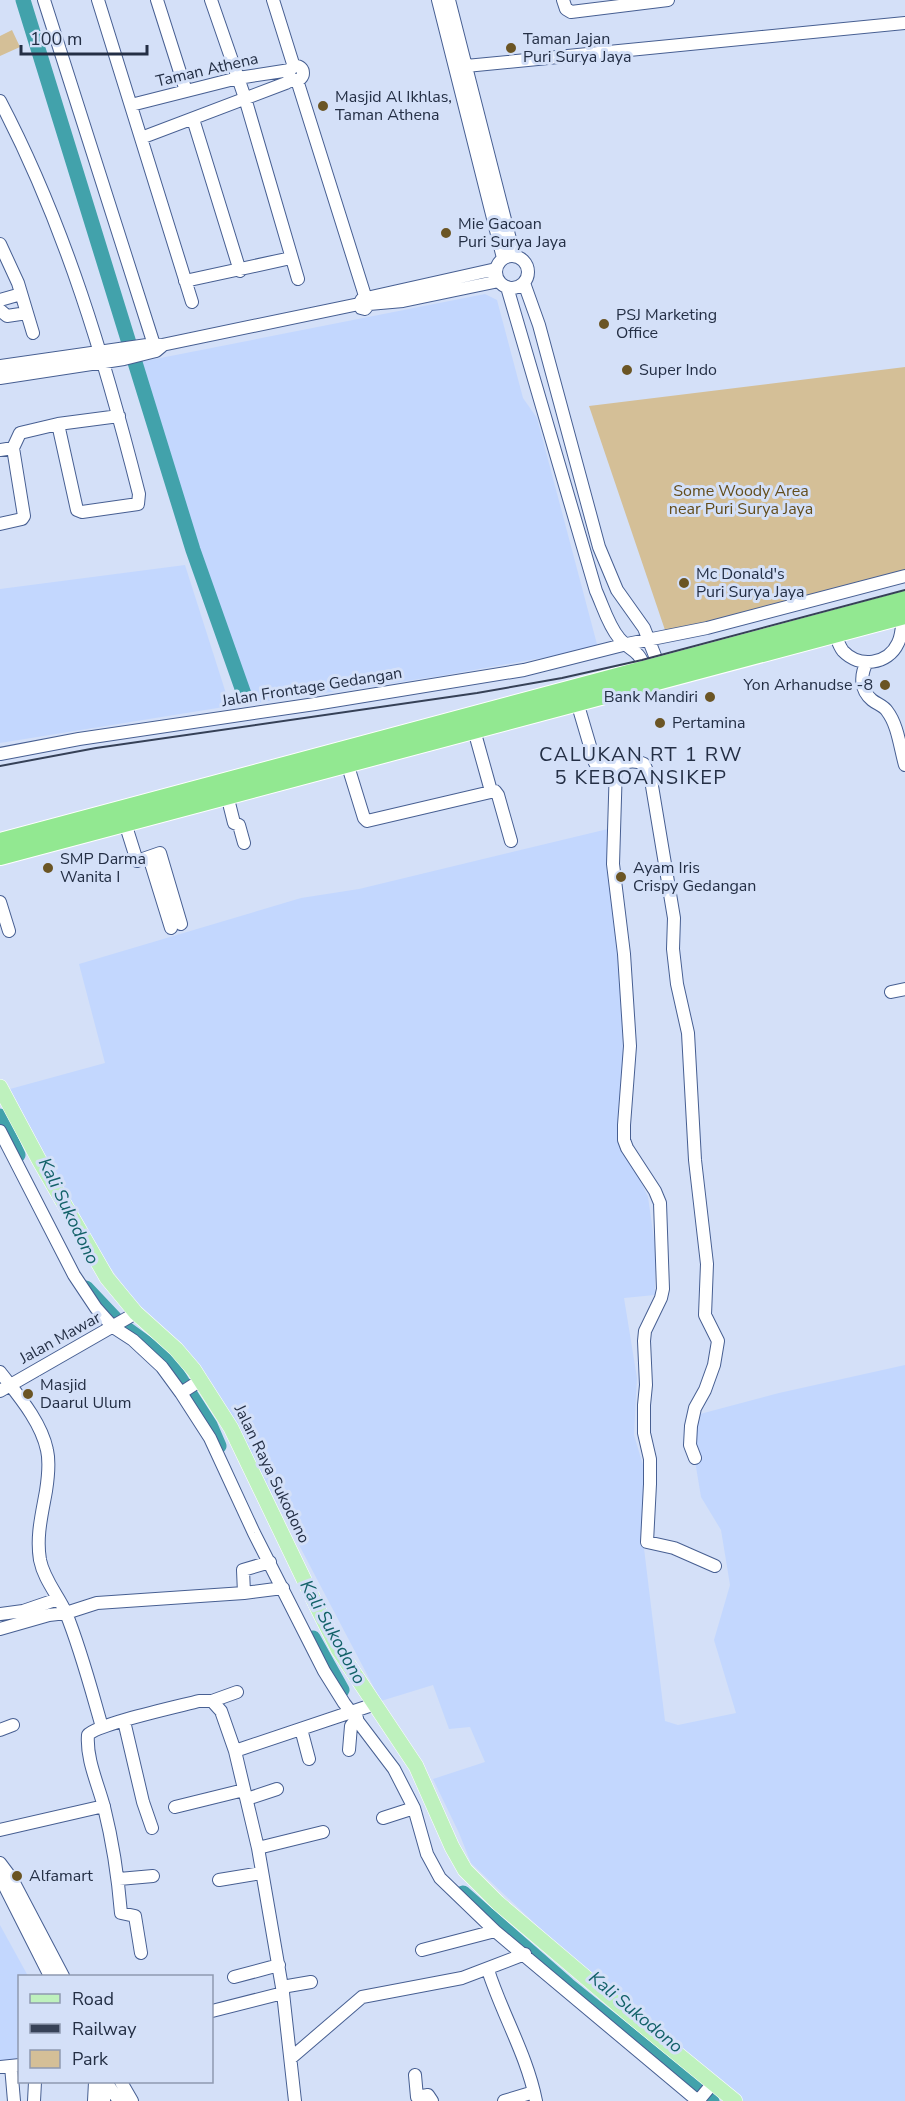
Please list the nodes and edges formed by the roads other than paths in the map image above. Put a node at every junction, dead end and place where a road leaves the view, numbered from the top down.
1 (44, 0) edge
2 (98, 0) edge
3 (157, 0) edge
4 (211, 0) edge
5 (273, 0) edge
6 (438, 0) edge
7 (449, 0) edge
8 (563, 0) edge
9 (662, 0) edge
10 (668, 0) edge
11 (612, 3) edge
12 (905, 23) edge
13 (466, 66) junction
14 (294, 74) junction
15 (238, 78) junction
16 (186, 91) junction
17 (245, 98) junction
18 (131, 105) junction
19 (1, 108) edge
20 (193, 119) junction
21 (141, 138) junction
22 (0, 244) edge
23 (291, 258) junction
24 (504, 270) junction
25 (240, 271) junction
26 (298, 279) dead end
27 (185, 281) junction
28 (524, 283) junction
29 (21, 294) junction
30 (0, 300) edge
31 (192, 302) dead end
32 (365, 302) junction
33 (0, 310) edge
34 (27, 313) junction
35 (33, 333) dead end
36 (152, 348) junction
37 (102, 357) junction
38 (52, 364) junction
39 (0, 366) edge
40 (0, 378) edge
41 (119, 416) junction
42 (58, 424) junction
43 (13, 448) junction
44 (0, 450) edge
45 (0, 524) edge
46 (905, 576) edge
47 (904, 610) edge
48 (835, 634) junction
49 (649, 639) junction
50 (627, 644) junction
51 (867, 662) junction
52 (655, 674) junction
53 (577, 702) junction
54 (474, 730) junction
55 (0, 754) edge
56 (347, 763) junction
57 (616, 765) junction
58 (905, 765) edge
59 (491, 791) junction
60 (227, 795) junction
61 (125, 822) junction
62 (511, 841) dead end
63 (0, 842) edge
64 (244, 843) dead end
65 (0, 856) edge
66 (0, 902) edge
67 (176, 926) dead end
68 (9, 932) dead end
69 (905, 989) edge
70 (891, 993) dead end
71 (0, 1087) edge
72 (0, 1131) edge
73 (133, 1315) junction
74 (115, 1326) junction
75 (0, 1372) edge
76 (199, 1382) junction
77 (5, 1388) edge
78 (183, 1393) junction
79 (695, 1458) dead end
80 (270, 1562) junction
81 (715, 1566) dead end
82 (283, 1588) junction
83 (244, 1593) junction
84 (63, 1608) junction
85 (0, 1614) edge
86 (0, 1629) edge
87 (237, 1692) dead end
88 (212, 1701) junction
89 (372, 1705) junction
90 (354, 1714) junction
91 (124, 1721) junction
92 (14, 1725) dead end
93 (102, 1727) junction
94 (301, 1729) junction
95 (0, 1730) edge
96 (349, 1750) dead end
97 (235, 1751) junction
98 (309, 1759) dead end
99 (277, 1789) dead end
100 (246, 1795) junction
101 (104, 1806) junction
102 (175, 1807) dead end
103 (414, 1808) junction
104 (383, 1818) dead end
105 (152, 1828) dead end
106 (0, 1830) edge
107 (323, 1832) dead end
108 (258, 1848) junction
109 (1, 1869) edge
110 (261, 1873) junction
111 (153, 1876) dead end
112 (119, 1879) junction
113 (219, 1880) dead end
114 (495, 1930) junction
115 (422, 1950) dead end
116 (141, 1953) dead end
117 (525, 1954) junction
118 (279, 1965) junction
119 (488, 1970) junction
120 (49, 1975) edge
121 (62, 1975) edge
122 (234, 1977) dead end
123 (311, 1982) dead end
124 (283, 1990) junction
125 (213, 2011) edge
126 (291, 2058) junction
127 (10, 2066) edge
128 (415, 2075) dead end
129 (35, 2083) edge
130 (95, 2083) edge
131 (106, 2083) edge
132 (107, 2083) edge
133 (122, 2083) edge
134 (711, 2086) junction
135 (535, 2097) edge
136 (699, 2100) edge
137 (14, 2101) edge
138 (34, 2101) edge
139 (94, 2101) edge
140 (104, 2101) edge
141 (119, 2101) edge
142 (132, 2101) edge
143 (295, 2101) edge
144 (432, 2101) edge
145 (504, 2101) edge
146 (735, 2101) edge

1 - 36 street
2 - 18 street
3 - 16 street
4 - 15 street
5 - 14 street
6 - 24 street
7 - 13 street
8 - 11 street
9 - 10 street
9 - 11 street
12 - 13 street
13 - 24 street
14 - 15 street, Taman Athena
14 - 17 street, Taman Athena
14 - 32 street
15 - 16 street, Taman Athena
15 - 17 street
16 - 18 street, Taman Athena
17 - 20 street, Taman Athena
17 - 23 street
18 - 21 street
19 - 37 street
20 - 21 street, Taman Athena
20 - 25 street
21 - 27 street
22 - 29 street
23 - 25 street
23 - 26 street
24 - 28 street
24 - 28 street
24 - 32 street
24 - 50 street
25 - 27 street
27 - 31 street
28 - 49 street
29 - 30 street
29 - 34 street
32 - 36 street
33 - 34 street
34 - 35 street
36 - 37 street
37 - 38 street
37 - 41 street
38 - 39 street
38 - 40 street
41 - 42 street
41 - 42 street
42 - 43 street
43 - 44 street
43 - 45 street
46 - 49 street, Jalan Frontage Gedangan
47 - 48 highway
47 - 51 street
47 - 52 highway
48 - 51 street
48 - 52 highway
49 - 50 street, Jalan Frontage Gedangan
49 - 52 street
50 - 52 street
50 - 55 street, Jalan Frontage Gedangan
51 - 58 street
52 - 53 highway
52 - 63 highway
53 - 54 highway
53 - 57 street
54 - 56 highway
54 - 59 street
56 - 59 street
56 - 60 highway
57 - 79 street
57 - 81 street
59 - 62 street
60 - 61 highway
60 - 64 street
61 - 65 highway
61 - 67 street
66 - 68 street
69 - 70 street
71 - 73 main road, Jalan Raya Sukodono
72 - 74 street
73 - 74 street, Jalan Mawar
73 - 76 main road, Jalan Raya Sukodono
74 - 77 street, Jalan Mawar
74 - 78 street
75 - 77 street
76 - 78 street
76 - 89 main road, Jalan Raya Sukodono
77 - 84 street
78 - 80 street
80 - 82 street
80 - 83 street
82 - 83 street
82 - 90 street
83 - 84 street
84 - 85 street
84 - 86 street
84 - 93 street
87 - 88 street
88 - 91 street
88 - 97 street
89 - 90 street
89 - 134 main road, Jalan Raya Sukodono
90 - 94 street
90 - 96 street
90 - 103 street
91 - 93 street
91 - 105 street
92 - 95 street
93 - 101 street
94 - 97 street
94 - 98 street
97 - 100 street
99 - 100 street
100 - 102 street
100 - 108 street
101 - 106 street
101 - 112 street
103 - 104 street
103 - 114 street
107 - 108 street
108 - 110 street
109 - 120 street
109 - 121 street
110 - 113 street
110 - 118 street
111 - 112 street
112 - 116 street
114 - 115 street
114 - 117 street
117 - 119 street
117 - 136 street
118 - 122 street
118 - 124 street
119 - 126 street
119 - 135 street
123 - 124 street
124 - 125 street
124 - 126 street
126 - 143 street
127 - 137 street
128 - 144 street
129 - 138 street
130 - 139 street
131 - 140 street
132 - 141 street
133 - 142 street
134 - 136 street
134 - 146 main road, Jalan Raya Sukodono
135 - 145 street

